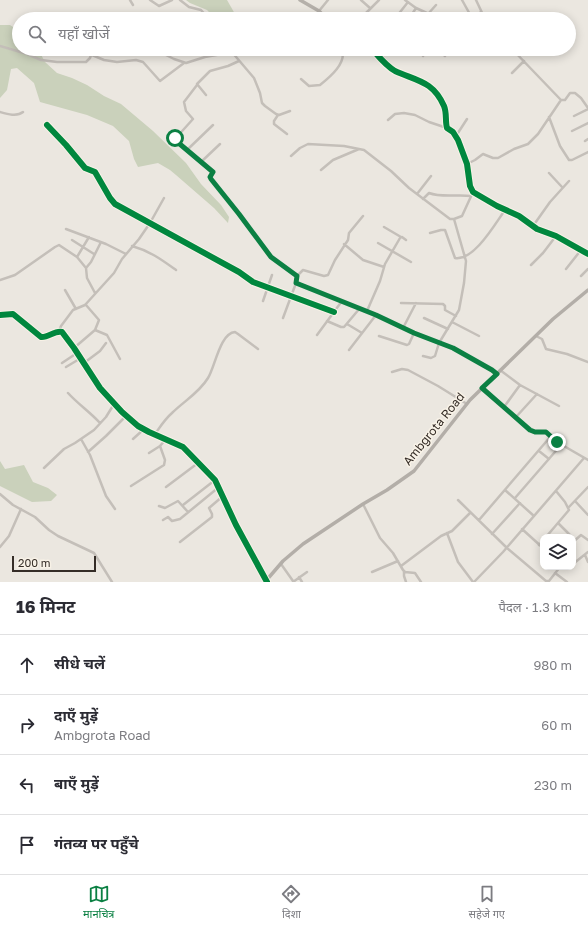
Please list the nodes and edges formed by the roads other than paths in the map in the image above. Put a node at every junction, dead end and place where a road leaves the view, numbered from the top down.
1 (130, 0) edge
2 (150, 0) edge
3 (172, 0) edge
4 (180, 0) edge
5 (300, 0) edge
6 (328, 0) edge
7 (361, 0) edge
8 (379, 0) edge
9 (462, 0) edge
10 (476, 0) edge
11 (406, 1) edge
12 (133, 5) dead end
13 (436, 5) dead end
14 (370, 8) junction
15 (416, 8) junction
16 (319, 11) joint
17 (203, 12) edge
18 (366, 12) edge
19 (399, 12) edge
20 (413, 12) edge
21 (425, 12) edge
22 (428, 12) edge
23 (468, 12) edge
24 (481, 12) edge
25 (0, 46) edge
26 (12, 50) edge
27 (30, 56) edge
28 (91, 56) edge
29 (96, 56) edge
30 (169, 56) edge
31 (214, 56) edge
32 (235, 56) edge
33 (343, 56) edge
34 (378, 56) edge
35 (519, 56) edge
36 (239, 61) junction
37 (524, 61) junction
38 (184, 63) junction
39 (512, 73) dead end
40 (301, 79) dead end
41 (197, 85) junction
42 (206, 95) dead end
43 (561, 100) junction
44 (588, 109) edge
45 (290, 111) dead end
46 (0, 112) edge
47 (23, 112) dead end
48 (278, 115) junction
49 (574, 116) dead end
50 (549, 117) junction
51 (466, 119) dead end
52 (388, 120) dead end
53 (588, 123) edge
54 (47, 125) dead end
55 (213, 125) dead end
56 (447, 128) junction
57 (572, 131) dead end
58 (287, 134) dead end
59 (456, 136) junction
60 (588, 139) edge
61 (585, 141) dead end
62 (220, 144) dead end
63 (359, 149) junction
64 (187, 150) junction
65 (588, 152) edge
66 (291, 156) dead end
67 (201, 162) junction
68 (467, 164) junction
69 (321, 170) dead end
70 (549, 172) dead end
71 (431, 176) dead end
72 (569, 181) dead end
73 (562, 187) junction
74 (473, 192) junction
75 (417, 194) junction
76 (471, 196) junction
77 (164, 198) dead end
78 (423, 199) junction
79 (505, 210) junction
80 (363, 216) dead end
81 (454, 219) junction
82 (150, 222) junction
83 (533, 226) junction
84 (384, 227) dead end
85 (66, 229) dead end
86 (430, 233) dead end
87 (556, 236) junction
88 (89, 237) junction
89 (401, 237) junction
90 (72, 240) dead end
91 (406, 240) dead end
92 (101, 242) junction
93 (378, 242) dead end
94 (344, 244) junction
95 (132, 246) junction
96 (83, 247) junction
97 (581, 250) junction
98 (392, 251) junction
99 (94, 254) junction
100 (126, 254) junction
101 (588, 254) edge
102 (77, 257) junction
103 (465, 257) junction
104 (411, 262) dead end
105 (531, 265) dead end
106 (86, 268) junction
107 (384, 268) junction
108 (566, 269) dead end
109 (588, 269) edge
110 (176, 270) dead end
111 (272, 275) dead end
112 (581, 276) dead end
113 (297, 277) junction
114 (0, 280) edge
115 (296, 283) junction
116 (267, 287) junction
117 (65, 290) dead end
118 (588, 290) edge
119 (96, 293) junction
120 (291, 296) junction
121 (263, 300) dead end
122 (342, 301) junction
123 (401, 303) dead end
124 (416, 303) junction
125 (86, 305) junction
126 (360, 308) junction
127 (76, 309) junction
128 (367, 311) junction
129 (334, 312) junction
130 (0, 315) edge
131 (376, 315) junction
132 (456, 316) junction
133 (283, 318) dead end
134 (424, 318) dead end
135 (328, 321) junction
136 (452, 322) junction
137 (347, 324) junction
138 (403, 328) junction
139 (448, 328) junction
140 (95, 330) junction
141 (59, 331) junction
142 (362, 333) junction
143 (414, 333) junction
144 (317, 335) dead end
145 (379, 336) dead end
146 (479, 336) dead end
147 (536, 336) junction
148 (106, 343) dead end
149 (439, 343) junction
150 (74, 348) junction
151 (258, 349) dead end
152 (349, 350) dead end
153 (78, 353) junction
154 (423, 356) dead end
155 (81, 358) junction
156 (120, 359) dead end
157 (588, 362) edge
158 (62, 363) dead end
159 (84, 363) junction
160 (66, 367) dead end
161 (392, 372) dead end
162 (499, 372) junction
163 (520, 385) junction
164 (482, 388) junction
165 (68, 393) dead end
166 (537, 394) junction
167 (114, 404) junction
168 (467, 404) junction
169 (559, 406) dead end
170 (504, 407) junction
171 (126, 416) junction
172 (516, 417) junction
173 (100, 423) junction
174 (144, 429) junction
175 (155, 434) junction
176 (551, 436) junction
177 (81, 439) junction
178 (133, 439) dead end
179 (166, 439) junction
180 (561, 445) junction
181 (160, 446) junction
182 (539, 451) junction
183 (88, 452) junction
184 (149, 453) dead end
185 (584, 458) junction
186 (549, 459) junction
187 (588, 460) edge
188 (198, 463) junction
189 (44, 468) dead end
190 (214, 480) junction
191 (131, 486) dead end
192 (166, 487) dead end
193 (219, 487) junction
194 (588, 489) edge
195 (505, 490) junction
196 (556, 490) junction
197 (0, 494) edge
198 (223, 496) junction
199 (515, 498) junction
200 (458, 500) dead end
201 (575, 501) junction
202 (520, 502) junction
203 (363, 504) junction
204 (159, 506) dead end
205 (183, 506) junction
206 (568, 507) junction
207 (21, 509) junction
208 (115, 509) dead end
209 (188, 512) junction
210 (470, 513) junction
211 (588, 515) edge
212 (534, 516) junction
213 (163, 520) dead end
214 (478, 520) junction
215 (558, 523) junction
216 (522, 530) junction
217 (447, 533) junction
218 (492, 534) junction
219 (549, 534) edge
220 (568, 534) edge
221 (576, 538) edge
222 (588, 540) edge
223 (180, 542) dead end
224 (539, 545) edge
225 (0, 547) edge
226 (507, 548) junction
227 (587, 554) edge
228 (398, 560) junction
229 (576, 562) edge
230 (588, 562) edge
231 (281, 564) junction
232 (401, 566) junction
233 (558, 570) edge
234 (404, 571) junction
235 (307, 572) dead end
236 (372, 572) dead end
237 (555, 573) junction
238 (299, 577) junction
239 (266, 581) edge
240 (112, 582) edge
241 (293, 582) edge
242 (302, 582) edge
243 (406, 582) edge
244 (421, 582) edge
245 (473, 582) edge
246 (567, 582) edge

1 - 12 street
2 - 3 street
4 - 17 street
5 - 16 street
6 - 16 street
7 - 14 street
8 - 14 street
9 - 23 street
10 - 24 street
11 - 15 street
11 - 19 street
13 - 22 street
14 - 18 street
15 - 20 street
15 - 21 street
25 - 26 street
27 - 28 street
29 - 38 street
30 - 38 street
31 - 38 street
32 - 36 street
33 - 40 street
34 - 56 street
35 - 37 street
36 - 41 street
36 - 48 street
37 - 39 street
37 - 43 street
41 - 42 street
41 - 64 street
43 - 44 street
43 - 50 street
44 - 49 street
45 - 48 street
46 - 47 street
48 - 58 street
50 - 65 street
50 - 68 street
51 - 59 street
52 - 56 street
53 - 57 street
54 - 82 street
55 - 64 street
56 - 59 street
59 - 68 street
60 - 61 street
62 - 67 street
63 - 66 street
63 - 69 street
63 - 75 street
64 - 67 street
67 - 113 street
68 - 74 street
70 - 73 street
71 - 75 street
72 - 73 street
73 - 83 street
74 - 76 street
74 - 79 street
75 - 78 street
76 - 78 street
76 - 81 street
77 - 82 street
78 - 81 street
79 - 83 street
79 - 103 street
80 - 94 street
81 - 103 street
82 - 95 street
82 - 116 street
83 - 87 street
84 - 89 street
85 - 88 street
86 - 103 street
87 - 97 street
87 - 105 street
88 - 92 street
88 - 96 street
89 - 91 street
89 - 98 street
90 - 96 street
92 - 99 street
92 - 100 street
93 - 98 street
94 - 107 street
94 - 113 street
95 - 100 street
95 - 110 street
96 - 99 street
96 - 102 street
97 - 101 street
97 - 108 street
98 - 104 street
98 - 107 street
99 - 106 street
100 - 119 street
102 - 106 street
102 - 114 street
103 - 132 street
106 - 119 street
107 - 128 street
109 - 112 street
111 - 116 street
113 - 115 street
115 - 120 street
115 - 122 street
116 - 120 street
116 - 121 street
117 - 127 street
118 - 147 main road, Ambgrota Road
119 - 125 street
120 - 129 street
120 - 133 street
122 - 126 street
122 - 129 street
123 - 124 street
124 - 132 street
124 - 138 street
125 - 127 street
125 - 140 street
126 - 128 street
126 - 137 street
127 - 141 street
128 - 131 street
129 - 135 street
130 - 141 street
131 - 138 street
131 - 142 street
132 - 136 street
134 - 139 street
135 - 137 street
135 - 144 street
136 - 139 street
136 - 146 street
137 - 142 street
138 - 143 street
139 - 149 street
140 - 150 street
140 - 156 street
141 - 150 street
142 - 152 street
143 - 145 street
143 - 149 street
147 - 157 street
147 - 162 main road, Ambgrota Road
148 - 159 street
149 - 154 street
149 - 162 street
150 - 153 street
151 - 175 street
153 - 155 street
153 - 158 street
155 - 159 street
155 - 160 street
159 - 167 street
161 - 168 street
162 - 163 street
162 - 164 main road, Ambgrota Road
163 - 166 street
163 - 170 street
164 - 168 main road, Ambgrota Road
164 - 170 street
165 - 173 street
166 - 169 street
166 - 172 street
167 - 171 street
167 - 173 street
168 - 203 main road, Ambgrota Road
170 - 172 street
171 - 174 street
171 - 183 street
172 - 176 street
173 - 177 street
174 - 175 street
174 - 178 street
175 - 179 street
176 - 180 street
176 - 182 street
177 - 183 street
177 - 189 street
179 - 181 street
179 - 188 street
180 - 185 street
180 - 186 street
181 - 184 street
181 - 191 street
182 - 186 street
182 - 195 street
183 - 208 street
185 - 187 street
185 - 196 street
186 - 199 street
188 - 190 street
188 - 192 street
190 - 193 street
190 - 205 street
193 - 198 street
193 - 209 street
194 - 201 street
195 - 199 street
195 - 214 street
196 - 206 street
196 - 212 street
197 - 207 street
198 - 223 street
198 - 239 street
199 - 202 street
200 - 210 street
201 - 206 street
201 - 211 street
202 - 212 street
202 - 218 street
203 - 228 street
203 - 231 main road, Ambgrota Road
204 - 205 street
205 - 209 street
206 - 215 street
207 - 225 street
207 - 240 street
209 - 213 street
210 - 214 street
210 - 217 street
212 - 216 street
214 - 218 street
215 - 219 street
215 - 220 street
216 - 224 street
216 - 226 street
217 - 232 street
217 - 245 street
218 - 226 street
221 - 222 street
226 - 237 street
226 - 245 street
227 - 229 street
227 - 230 street
228 - 232 street
228 - 236 street
231 - 239 main road, Ambgrota Road
231 - 241 street
232 - 234 street
233 - 237 street
234 - 243 street
234 - 244 street
235 - 238 street
237 - 246 street
238 - 241 street
238 - 242 street

